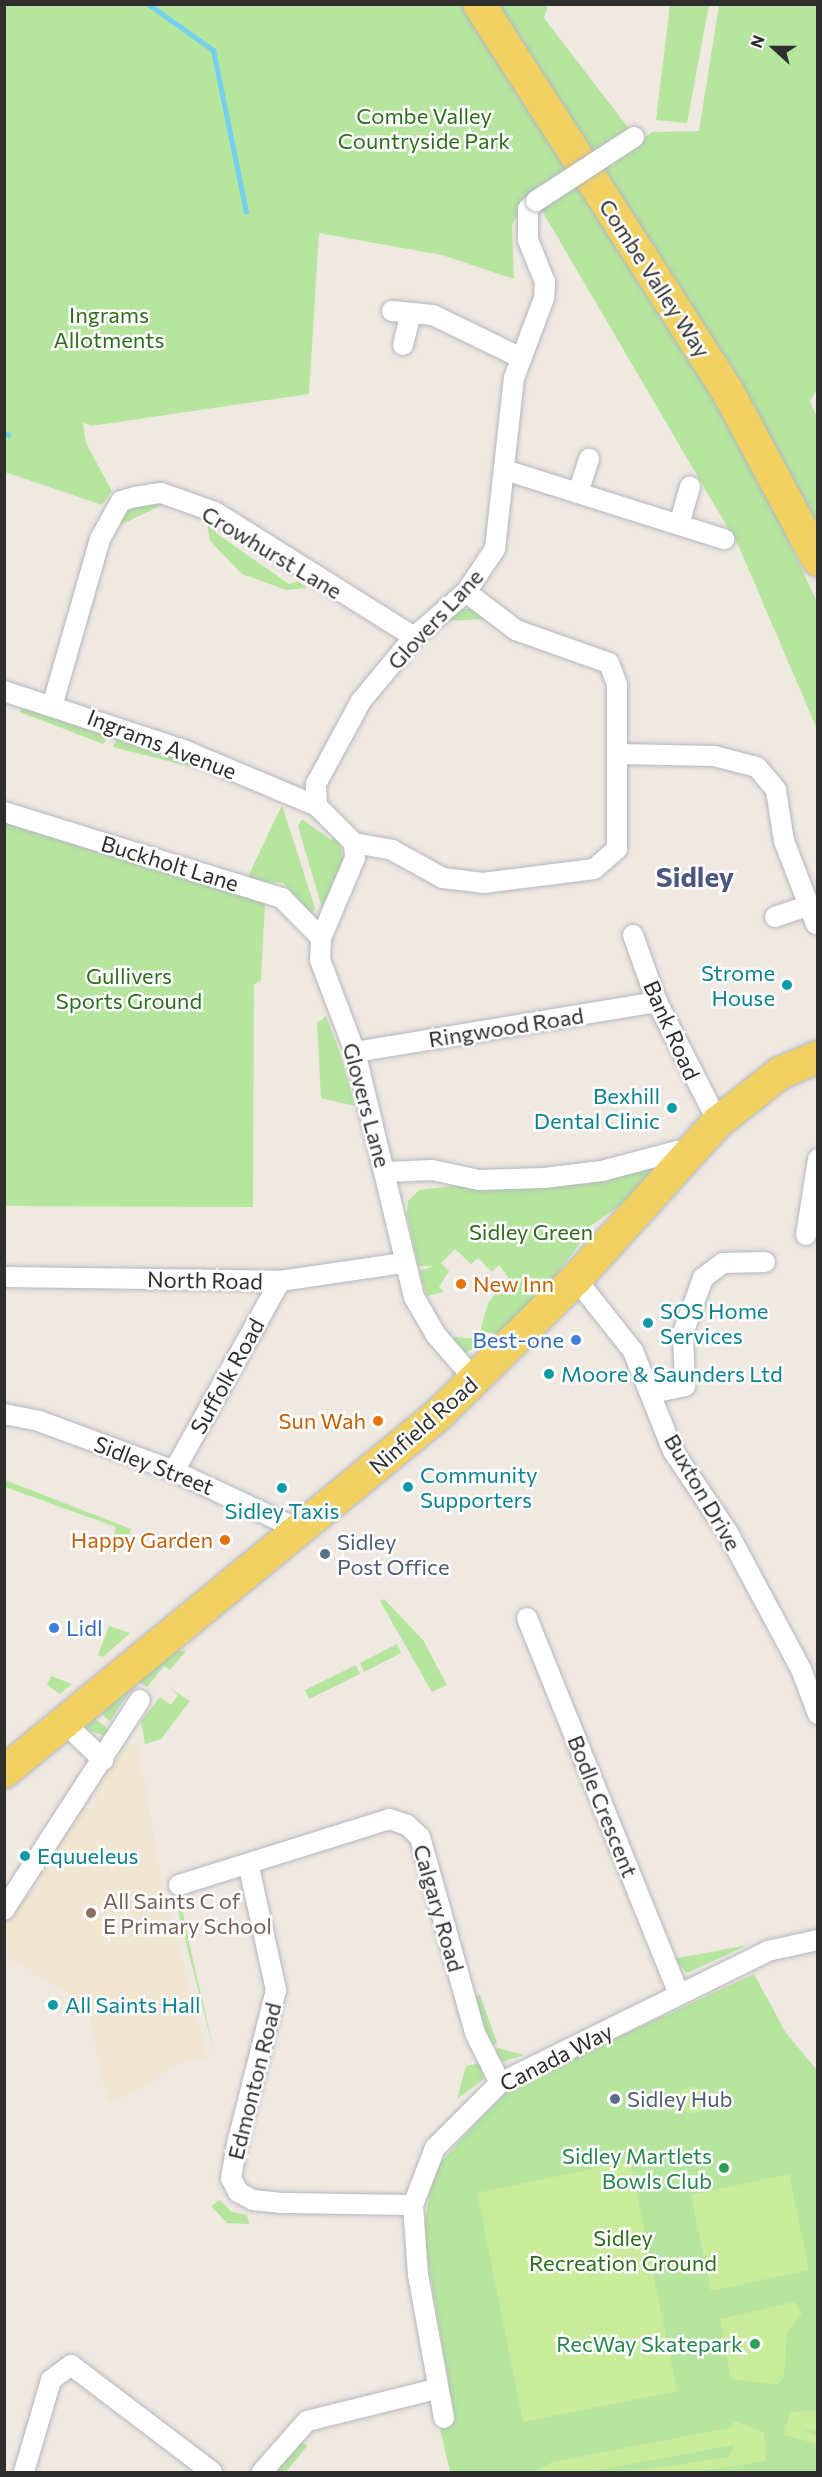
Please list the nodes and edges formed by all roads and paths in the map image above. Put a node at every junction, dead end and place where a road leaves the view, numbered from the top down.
1 (479, 4) edge
2 (634, 137) dead end
3 (404, 345) dead end
4 (519, 357) junction
5 (589, 459) dead end
6 (505, 470) junction
7 (690, 487) dead end
8 (578, 493) junction
9 (679, 525) junction
10 (724, 539) dead end
11 (818, 560) edge
12 (466, 591) junction
13 (414, 637) junction
14 (4, 691) edge
15 (53, 703) junction
16 (618, 754) junction
17 (316, 806) junction
18 (4, 812) edge
19 (354, 843) junction
20 (813, 915) edge
21 (775, 916) dead end
22 (633, 935) dead end
23 (321, 938) junction
24 (657, 1002) junction
25 (355, 1052) junction
26 (818, 1057) edge
27 (718, 1122) junction
28 (687, 1159) junction
29 (818, 1160) edge
30 (385, 1172) junction
31 (806, 1235) dead end
32 (765, 1262) dead end
33 (404, 1263) junction
34 (4, 1277) edge
35 (576, 1280) junction
36 (280, 1281) junction
37 (475, 1380) junction
38 (652, 1393) junction
39 (4, 1414) edge
40 (174, 1471) junction
41 (298, 1529) junction
42 (527, 1618) dead end
43 (809, 1667) edge
44 (140, 1700) dead end
45 (818, 1714) edge
46 (66, 1724) junction
47 (103, 1760) junction
48 (4, 1772) edge
49 (249, 1867) junction
50 (179, 1885) dead end
51 (4, 1910) edge
52 (818, 1940) edge
53 (679, 1994) junction
54 (500, 2083) junction
55 (412, 2205) junction
56 (436, 2390) junction
57 (444, 2418) dead end
58 (24, 2472) edge
59 (212, 2472) edge
60 (262, 2472) edge

1 - 11 main road, Combe Valley Way
2 - 4 street, Glovers Lane, bridge
3 - 4 street
4 - 6 street, Glovers Lane
5 - 8 street
6 - 8 street
6 - 12 street, Glovers Lane
7 - 9 street
8 - 9 street
9 - 10 street
12 - 13 street, Glovers Lane
12 - 16 street
13 - 15 street, Crowhurst Lane
13 - 17 street, Glovers Lane
14 - 15 street, Ingrams Avenue
15 - 17 street, Ingrams Avenue
16 - 19 street
16 - 20 street
17 - 19 street
18 - 23 street, Buckholt Lane
19 - 23 street, Glovers Lane
20 - 21 street
22 - 24 street, Bank Road
23 - 25 street, Glovers Lane
24 - 25 street, Ringwood Road
24 - 27 street, Bank Road
25 - 30 street, Glovers Lane
26 - 27 main road, Ninfield Road
27 - 28 main road, Ninfield Road
28 - 30 street
28 - 35 main road, Ninfield Road
29 - 31 street
30 - 33 street, Glovers Lane
32 - 38 street
33 - 36 street, North Road
33 - 37 street, Glovers Lane
34 - 36 street, North Road
35 - 37 main road, Ninfield Road
35 - 38 street, Buxton Drive
36 - 40 street, Suffolk Road
37 - 41 main road, Ninfield Road
38 - 43 street, Buxton Drive
39 - 40 street, Sidley Street
40 - 41 street, Sidley Street
41 - 46 main road, Ninfield Road
42 - 53 street, Bodle Crescent
43 - 45 street, Buxton Drive
44 - 47 street
46 - 47 street
46 - 48 main road, Ninfield Road
47 - 51 street
49 - 50 street, Calgary Road
49 - 54 street, Calgary Road
49 - 55 street, Edmonton Road
52 - 53 street, Canada Way
53 - 54 street, Canada Way
54 - 55 street, Canada Way
55 - 56 street, Canada Way
56 - 57 street, Canada Way
56 - 60 street
58 - 59 street

